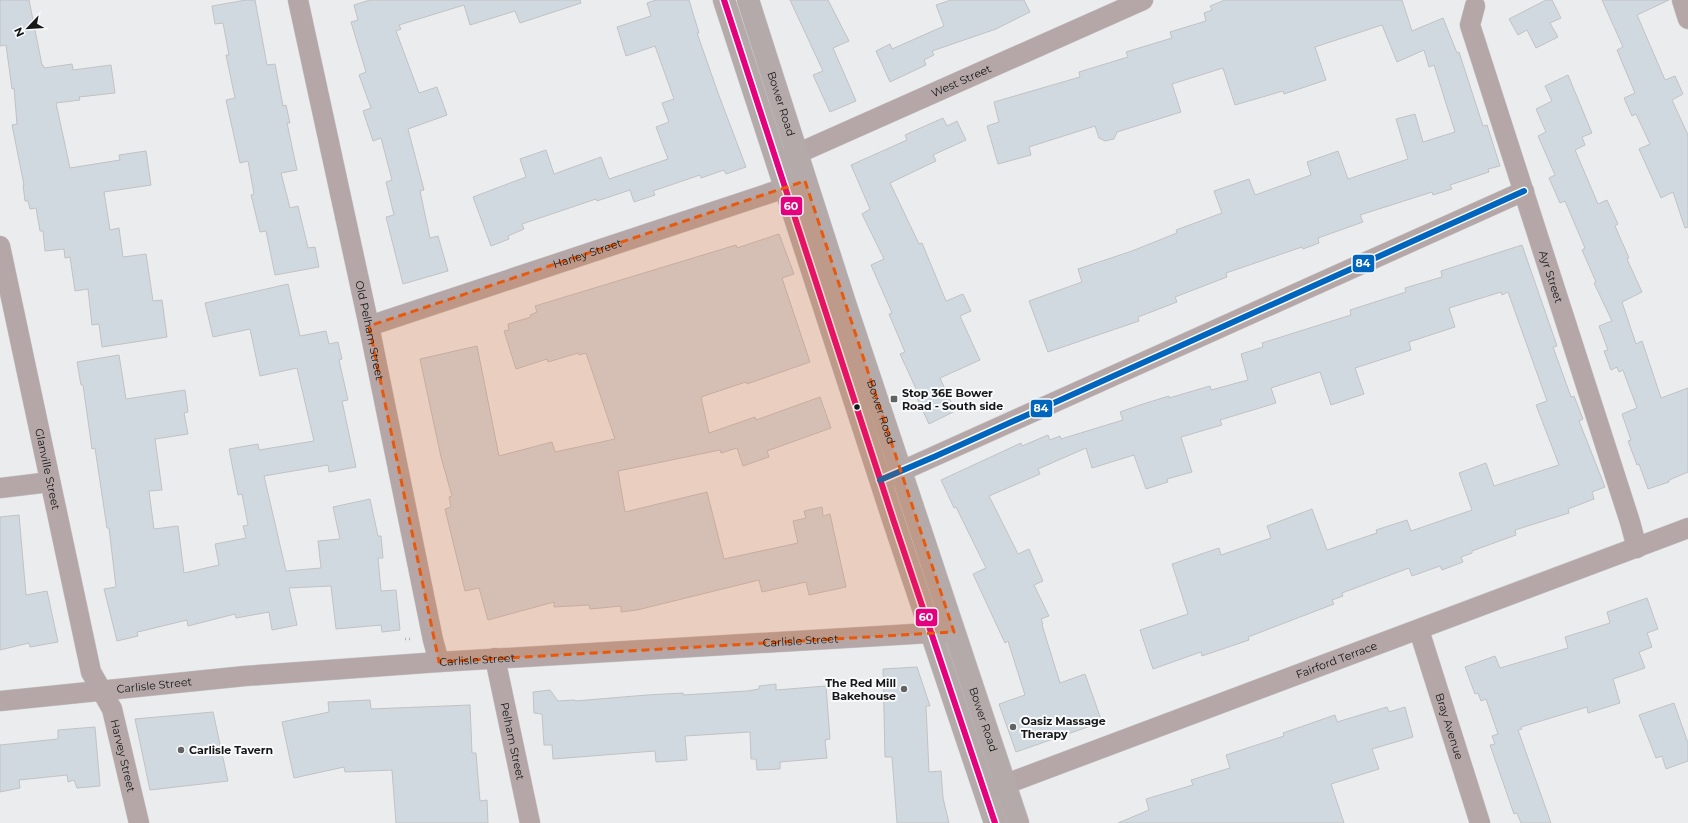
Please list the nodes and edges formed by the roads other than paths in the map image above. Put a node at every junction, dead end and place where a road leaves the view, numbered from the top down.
1 (298, 0) edge
2 (724, 0) edge
3 (748, 0) edge
4 (1143, 0) edge
5 (1682, 0) edge
6 (1475, 6) dead end
7 (1688, 19) edge
8 (788, 159) junction
9 (796, 184) junction
10 (1524, 191) junction
11 (0, 246) edge
12 (369, 326) junction
13 (901, 472) junction
14 (880, 480) junction
15 (50, 482) junction
16 (0, 488) edge
17 (1688, 528) edge
18 (1637, 548) junction
19 (1419, 630) junction
20 (954, 632) junction
21 (931, 633) junction
22 (495, 658) junction
23 (439, 662) junction
24 (101, 690) junction
25 (0, 701) edge
26 (1005, 785) junction
27 (985, 792) junction
28 (139, 823) edge
29 (530, 823) edge
30 (995, 823) edge
31 (1018, 823) edge
32 (1480, 823) edge

1 - 12 street, Old Pelham Street
2 - 8 main road, Bower Road
3 - 8 main road, Bower Road
4 - 8 street, West Street
5 - 7 street
6 - 10 street, Ayr Street
8 - 9 main road, Bower Road
9 - 12 street, Harley Street
9 - 13 main road, Bower Road
9 - 14 main road, Bower Road
10 - 13 street
10 - 18 street, Ayr Street
11 - 15 street, Glanville Street
12 - 23 street, Old Pelham Street
13 - 14 street
13 - 20 main road, Bower Road
14 - 21 main road, Bower Road
15 - 16 street
15 - 24 street, Glanville Street
17 - 18 street, Fairford Terrace
18 - 19 street, Fairford Terrace
19 - 26 street, Fairford Terrace
19 - 32 street, Bray Avenue
20 - 21 street, Carlisle Street
20 - 26 main road, Bower Road
21 - 22 street, Carlisle Street
21 - 27 main road, Bower Road
22 - 23 street, Carlisle Street
22 - 29 street, Pelham Street
23 - 24 street, Carlisle Street
24 - 25 street, Carlisle Street
24 - 28 street, Harvey Street
26 - 27 street, Fairford Terrace
26 - 31 main road, Bower Road
27 - 30 main road, Bower Road

